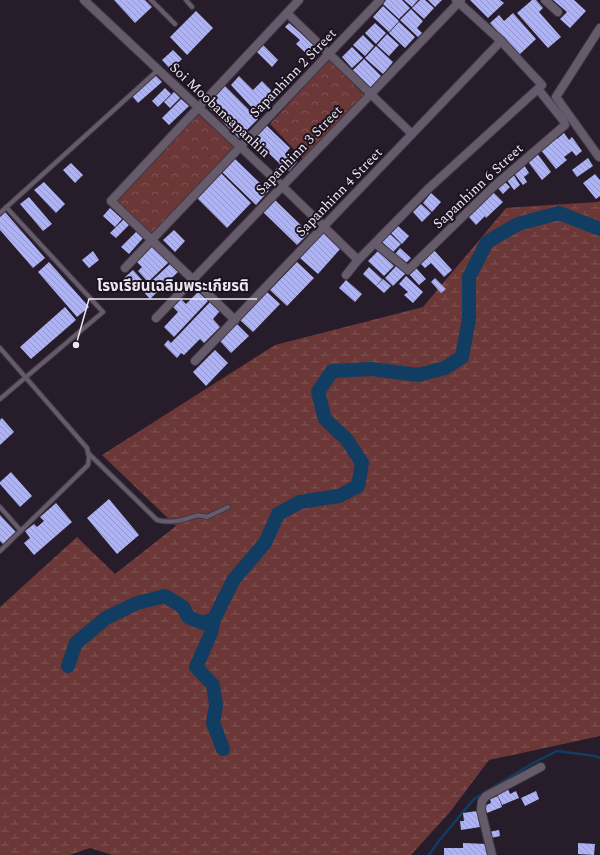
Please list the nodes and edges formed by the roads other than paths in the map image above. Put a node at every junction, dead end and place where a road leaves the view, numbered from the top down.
1 (84, 0) edge
2 (150, 0) edge
3 (186, 0) edge
4 (299, 0) edge
5 (380, 0) edge
6 (545, 0) edge
7 (458, 1) edge
8 (192, 6) dead end
9 (558, 12) dead end
10 (287, 13) junction
11 (175, 24) dead end
12 (600, 28) edge
13 (501, 41) junction
14 (329, 54) junction
15 (159, 70) junction
16 (538, 89) junction
17 (371, 94) junction
18 (198, 107) junction
19 (412, 134) junction
20 (240, 146) junction
21 (600, 157) edge
22 (282, 186) junction
23 (6, 207) junction
24 (0, 213) edge
25 (324, 226) junction
26 (152, 239) junction
27 (375, 242) junction
28 (358, 260) junction
29 (125, 268) dead end
30 (346, 275) dead end
31 (193, 279) junction
32 (156, 318) dead end
33 (235, 320) junction
34 (0, 348) edge
35 (195, 361) dead end
36 (26, 378) junction
37 (0, 399) edge
38 (88, 452) junction
39 (228, 507) dead end
40 (0, 508) edge
41 (21, 531) junction
42 (0, 551) edge
43 (541, 767) dead end
44 (492, 855) edge

1 - 15 street, Soi Moobansapanhin
2 - 11 lane
3 - 8 lane
4 - 10 street
5 - 14 street, Sapanhinn 2 Street
6 - 9 street
7 - 13 street
7 - 17 street, Sapanhinn 3 Street
10 - 14 street
10 - 18 street
12 - 21 street
13 - 16 street
13 - 19 street, Sapanhinn 4 Street
14 - 17 street
14 - 20 street, Sapanhinn 2 Street
15 - 18 street, Soi Moobansapanhin
15 - 23 lane
16 - 27 street
16 - 27 street, Sapanhinn 6 Street
17 - 19 street
17 - 22 street, Sapanhinn 3 Street
18 - 20 street, Soi Moobansapanhin
18 - 26 street
19 - 25 street, Sapanhinn 4 Street
20 - 22 street, Soi Moobansapanhin
20 - 26 street, Sapanhinn 2 Street
22 - 25 street, Soi Moobansapanhin
22 - 31 street, Sapanhinn 3 Street
23 - 24 lane
23 - 36 lane
25 - 28 street, Soi Moobansapanhin
25 - 33 street, Sapanhinn 4 Street
26 - 29 street, Sapanhinn 2 Street
26 - 31 street
27 - 28 street
28 - 30 street
31 - 32 street, Sapanhinn 3 Street
31 - 33 street
33 - 35 street, Sapanhinn 4 Street
34 - 36 lane
36 - 37 lane
36 - 38 lane
38 - 39 lane
38 - 41 lane
40 - 41 lane
41 - 42 lane
43 - 44 street

